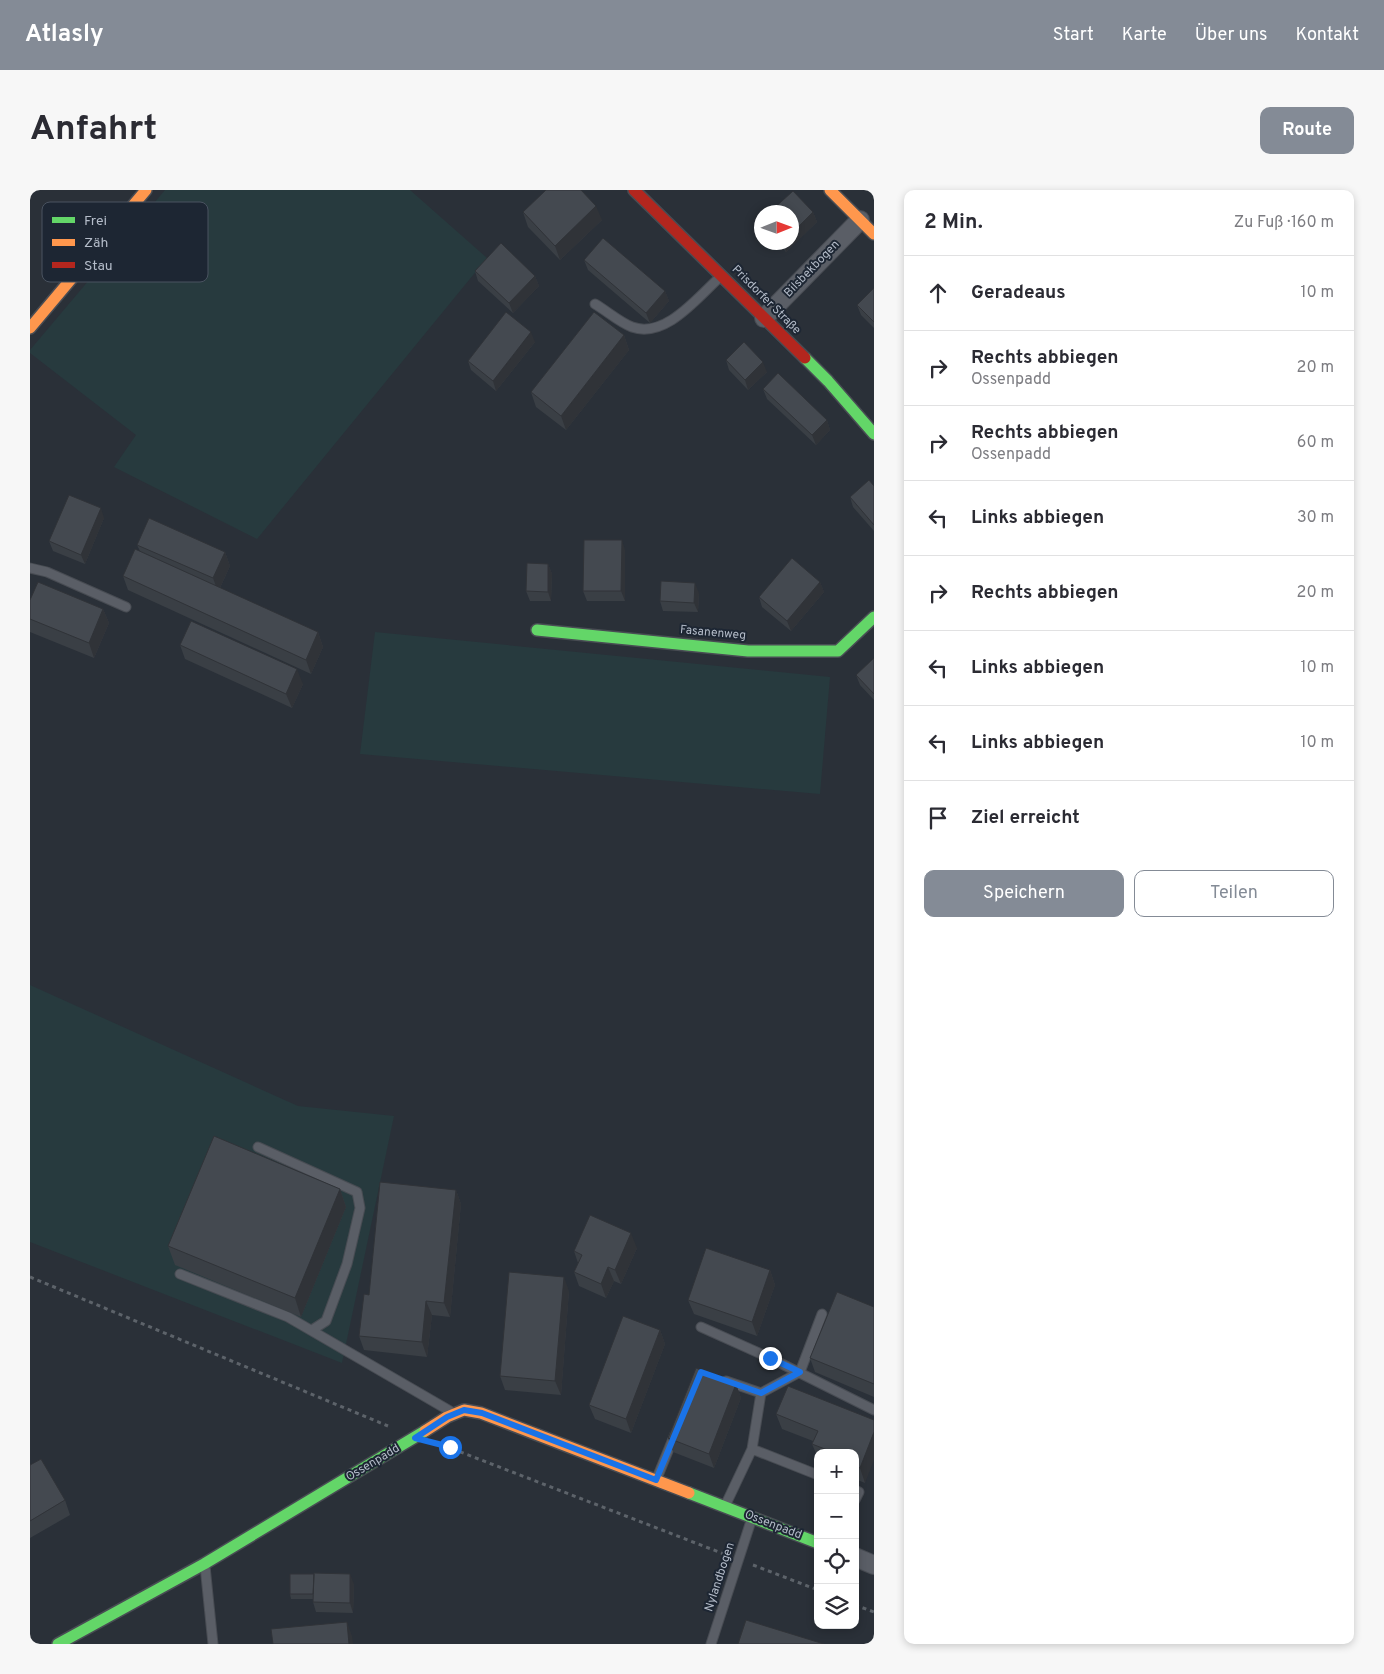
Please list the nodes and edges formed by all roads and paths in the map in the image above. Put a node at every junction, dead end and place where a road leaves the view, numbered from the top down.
1 (146, 190) edge
2 (634, 190) edge
3 (830, 190) edge
4 (136, 202) edge
5 (860, 220) junction
6 (874, 234) edge
7 (721, 276) junction
8 (69, 282) edge
9 (595, 304) dead end
10 (764, 318) junction
11 (30, 328) edge
12 (874, 434) edge
13 (30, 568) edge
14 (126, 607) dead end
15 (874, 617) edge
16 (536, 630) dead end
17 (258, 1148) dead end
18 (180, 1274) dead end
19 (30, 1277) edge
20 (822, 1314) dead end
21 (701, 1327) dead end
22 (312, 1330) junction
23 (800, 1372) junction
24 (718, 1378) edge
25 (761, 1393) junction
26 (874, 1410) edge
27 (455, 1414) junction
28 (678, 1426) edge
29 (415, 1438) junction
30 (752, 1448) junction
31 (814, 1473) edge
32 (656, 1480) junction
33 (725, 1506) junction
34 (752, 1518) junction
35 (814, 1541) edge
36 (859, 1559) edge
37 (738, 1560) junction
38 (204, 1564) junction
39 (874, 1565) edge
40 (814, 1588) edge
41 (859, 1606) edge
42 (874, 1612) edge
43 (58, 1644) edge
44 (214, 1644) edge
45 (711, 1644) edge

1 - 4 street
2 - 7 street, Prisdorfer Straße
3 - 5 street
5 - 6 street
5 - 10 street, Bilsbekbogen
7 - 9 lane
7 - 10 street, Prisdorfer Straße
8 - 11 street
10 - 12 street, Prisdorfer Straße
13 - 14 lane
15 - 16 street, Fasanenweg
17 - 22 lane
18 - 22 lane
19 - 29 path
20 - 23 lane
21 - 23 lane
22 - 27 lane
23 - 25 lane
23 - 26 lane
24 - 25 lane
25 - 30 lane
27 - 29 street, Ossenpadd
27 - 32 street, Ossenpadd
28 - 32 lane
29 - 37 path
29 - 38 street, Ossenpadd
30 - 31 lane
30 - 33 lane
32 - 33 street, Ossenpadd
33 - 34 street, Ossenpadd
34 - 35 street, Ossenpadd
34 - 37 lane, Nylandbogen
36 - 39 street
37 - 40 path
37 - 45 lane, Nylandbogen
38 - 43 street, Ossenpadd
38 - 44 lane
41 - 42 path

